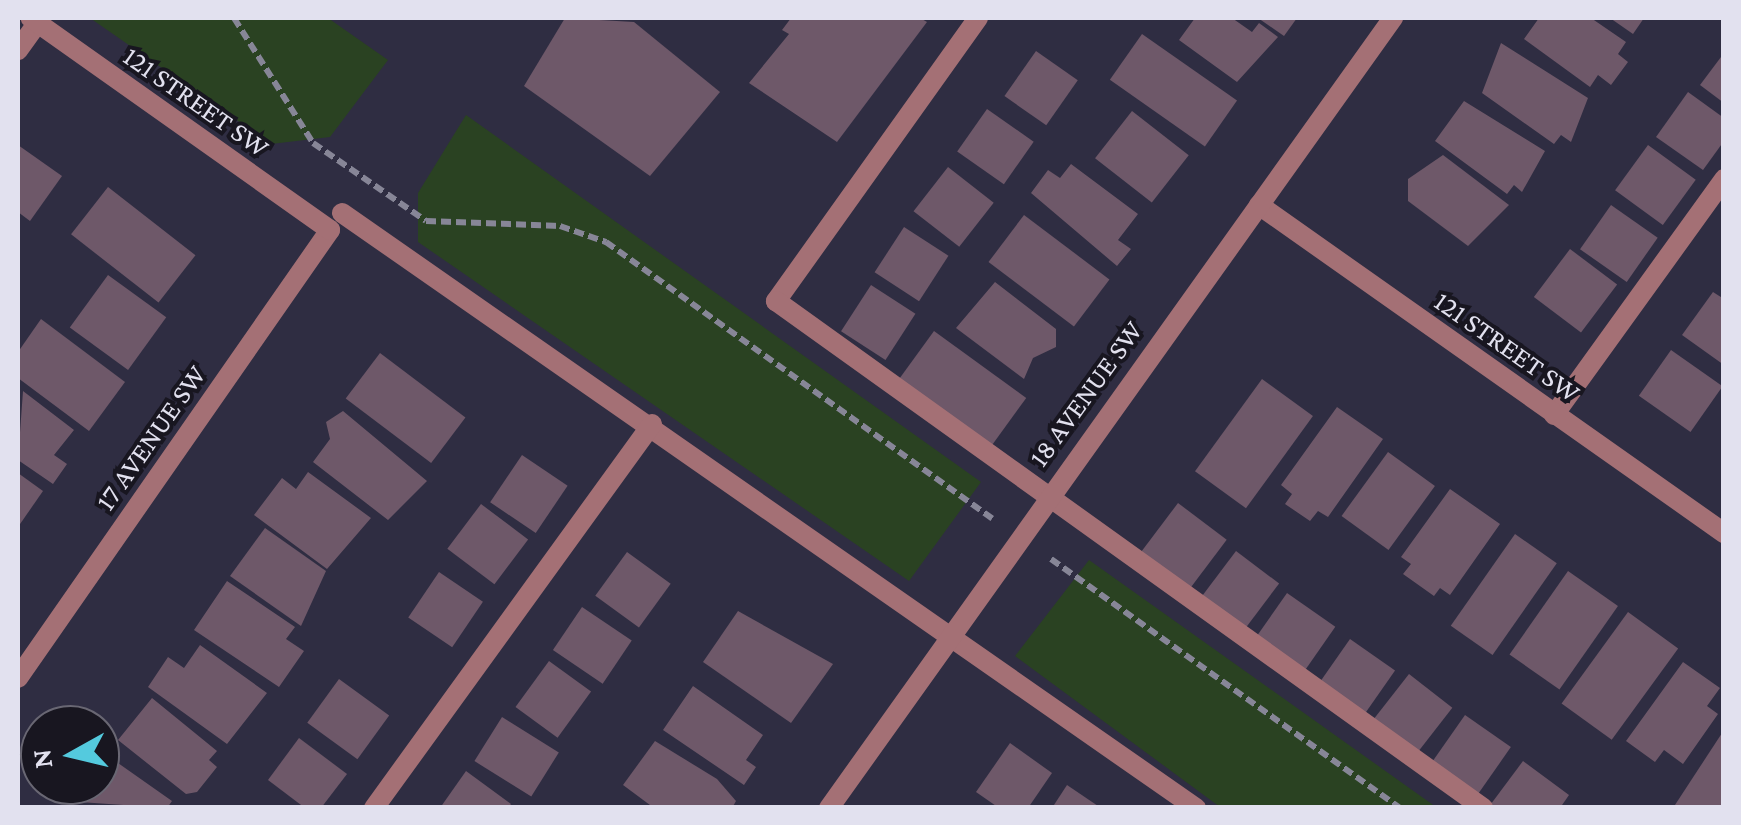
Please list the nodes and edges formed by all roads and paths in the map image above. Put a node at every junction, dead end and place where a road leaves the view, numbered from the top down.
1 (234, 18) edge
2 (978, 18) edge
3 (1393, 18) edge
4 (34, 20) edge
5 (18, 50) edge
6 (1724, 179) edge
7 (1259, 205) junction
8 (336, 222) junction
9 (1554, 415) junction
10 (652, 424) junction
11 (1045, 496) junction
12 (992, 518) dead end
13 (1724, 533) edge
14 (1048, 557) dead end
15 (948, 637) junction
16 (18, 678) edge
17 (374, 808) edge
18 (829, 808) edge
19 (1196, 808) edge
20 (1400, 808) edge
21 (1484, 808) edge

1 - 12 path
2 - 11 street
3 - 7 street, 18 AVENUE SW
4 - 5 street
4 - 8 street, 121 STREET SW
6 - 9 street
7 - 9 street, 121 STREET SW
7 - 11 street, 18 AVENUE SW
8 - 10 street, 121 STREET SW
8 - 16 street, 17 AVENUE SW
9 - 13 street, 121 STREET SW
10 - 15 street, 121 STREET SW
10 - 17 street
11 - 15 street, 18 AVENUE SW
11 - 21 street
14 - 20 path
15 - 18 street, 18 AVENUE SW
15 - 19 street, 121 STREET SW

